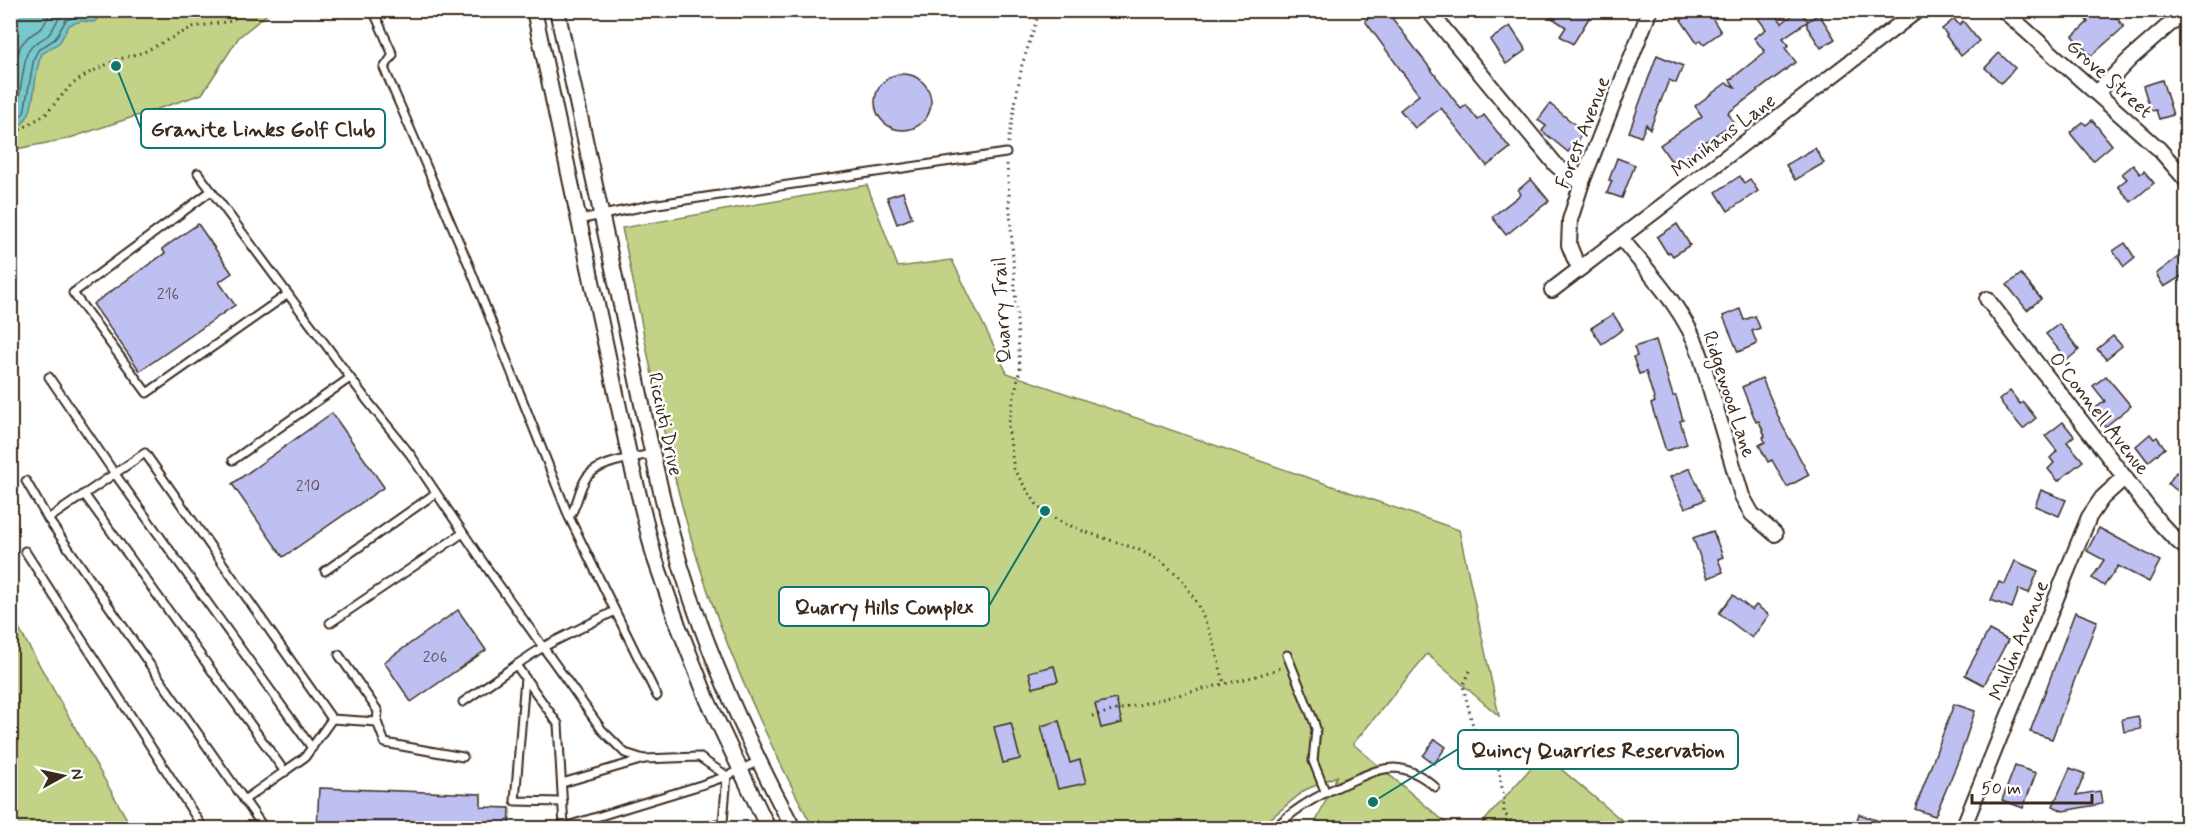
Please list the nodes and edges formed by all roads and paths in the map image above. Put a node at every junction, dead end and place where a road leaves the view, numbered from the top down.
1 (242, 10) edge
2 (373, 10) edge
3 (534, 10) edge
4 (557, 10) edge
5 (1040, 10) edge
6 (1428, 10) edge
7 (1917, 10) edge
8 (2002, 10) edge
9 (2186, 10) edge
10 (1648, 11) edge
11 (2097, 93) junction
12 (10, 136) edge
13 (1006, 153) junction
14 (198, 173) dead end
15 (2187, 180) edge
16 (1582, 182) junction
17 (211, 191) junction
18 (601, 215) junction
19 (578, 220) junction
20 (1620, 238) junction
21 (1581, 268) junction
22 (1552, 290) dead end
23 (288, 294) junction
24 (1987, 299) dead end
25 (49, 377) dead end
26 (350, 378) junction
27 (652, 454) junction
28 (630, 459) junction
29 (233, 460) dead end
30 (115, 474) junction
31 (2125, 477) junction
32 (26, 481) dead end
33 (436, 493) junction
34 (84, 494) junction
35 (569, 517) junction
36 (48, 519) junction
37 (463, 533) junction
38 (1775, 534) dead end
39 (2187, 548) edge
40 (26, 551) dead end
41 (326, 571) dead end
42 (615, 611) junction
43 (330, 623) dead end
44 (543, 647) junction
45 (339, 655) dead end
46 (1287, 655) dead end
47 (1291, 664) junction
48 (516, 665) junction
49 (1470, 670) dead end
50 (525, 678) junction
51 (1224, 683) junction
52 (657, 696) dead end
53 (463, 702) dead end
54 (1092, 716) dead end
55 (332, 719) junction
56 (377, 722) junction
57 (312, 748) junction
58 (463, 757) dead end
59 (644, 759) junction
60 (759, 761) junction
61 (285, 772) junction
62 (733, 773) junction
63 (562, 783) junction
64 (1436, 787) dead end
65 (1325, 791) junction
66 (244, 800) junction
67 (563, 802) junction
68 (203, 828) edge
69 (264, 828) edge
70 (564, 828) edge
71 (702, 828) edge
72 (768, 828) edge
73 (794, 828) edge
74 (1275, 828) edge
75 (1517, 828) edge
76 (1963, 828) edge

1 - 12 path
2 - 35 lane
3 - 19 street
4 - 18 street, Ricciuti Drive
5 - 13 path, Quarry Trail
6 - 16 street
7 - 20 street, Minihans Lane
8 - 11 street, Grove Street
9 - 11 street
10 - 16 street, Forest Avenue
11 - 15 street, Grove Street
13 - 18 lane
13 - 51 path, Quarry Trail
14 - 17 lane
16 - 21 street, Forest Avenue
17 - 23 lane
17 - 23 lane
18 - 19 lane
18 - 27 street, Ricciuti Drive
19 - 28 street
20 - 21 street, Minihans Lane
20 - 38 street, Ridgewood Lane
21 - 22 street, Minihans Lane
23 - 26 lane
24 - 31 street, O'Connell Avenue
25 - 30 lane
26 - 29 lane
26 - 33 lane
27 - 28 lane
27 - 60 street, Ricciuti Drive
28 - 35 lane
28 - 62 street
30 - 34 lane
30 - 55 lane
30 - 57 lane
31 - 39 street, O'Connell Avenue
31 - 76 street, Mullin Avenue
32 - 36 lane
33 - 37 lane
33 - 41 lane
34 - 36 lane
34 - 61 lane
35 - 42 lane
36 - 66 lane
37 - 43 lane
37 - 44 lane
40 - 68 lane
42 - 44 lane
42 - 52 lane
44 - 48 lane
44 - 59 lane
45 - 56 lane
46 - 47 lane
47 - 51 path
47 - 65 lane
48 - 50 lane
48 - 53 lane
49 - 75 path
50 - 63 lane
50 - 67 lane
51 - 54 path
55 - 56 lane
55 - 57 lane
56 - 58 lane
57 - 61 lane
59 - 62 lane
59 - 63 lane
60 - 62 lane
60 - 73 street, Ricciuti Drive
61 - 66 lane
62 - 70 lane
62 - 71 lane
62 - 72 street
63 - 67 lane
64 - 65 lane
65 - 74 lane
66 - 69 lane
67 - 70 lane

